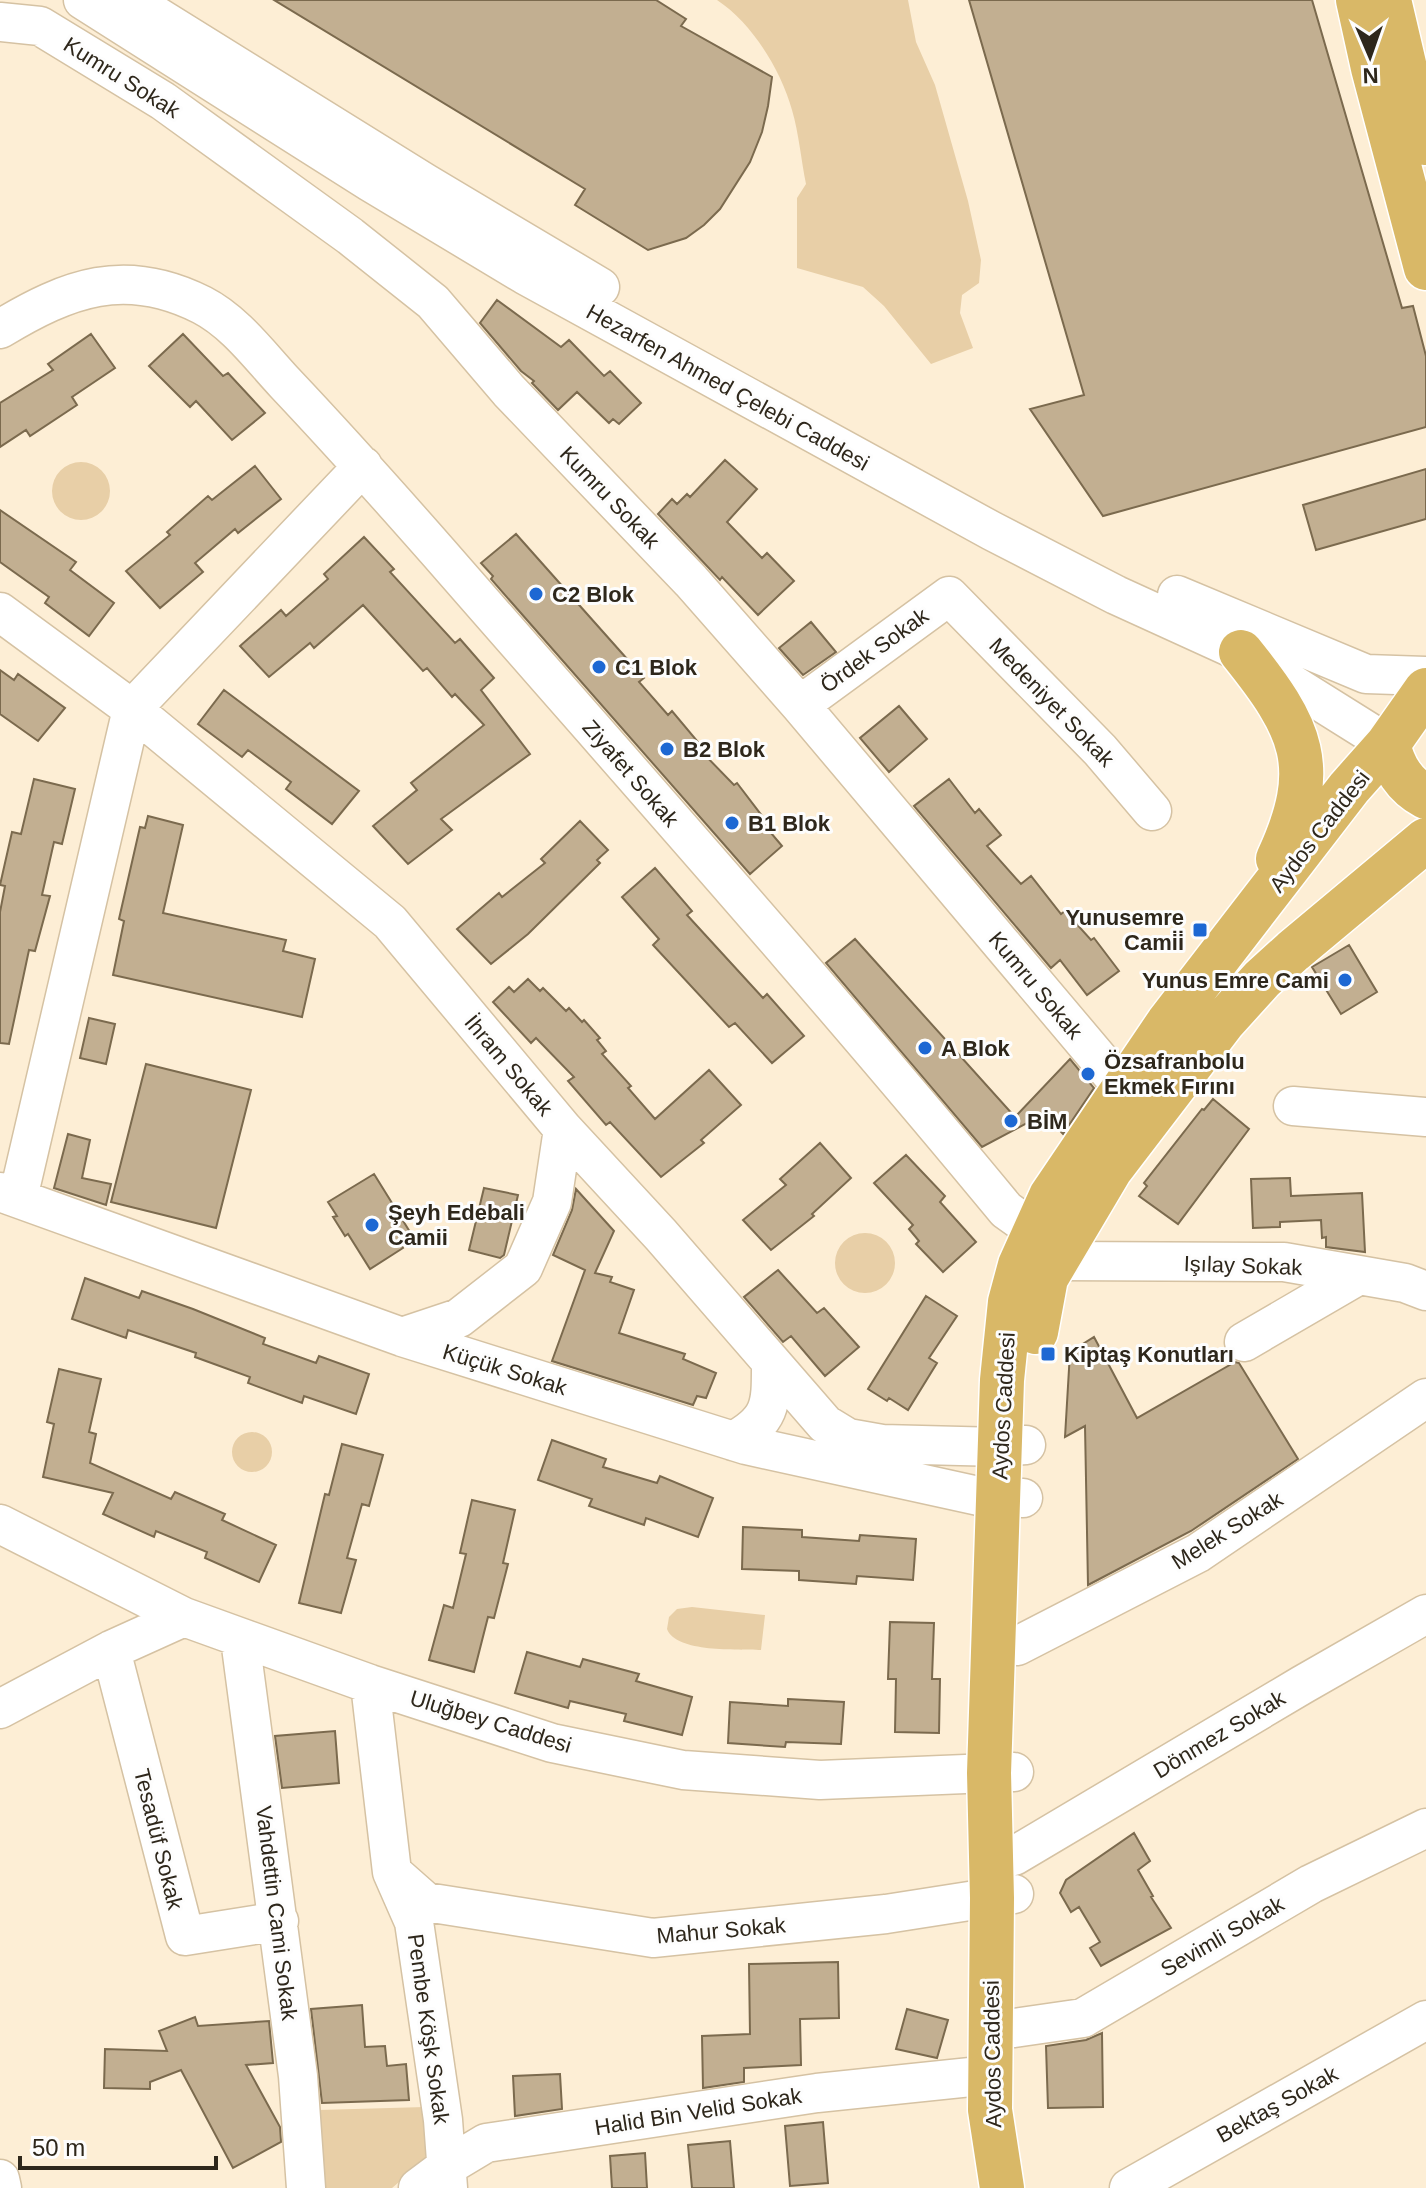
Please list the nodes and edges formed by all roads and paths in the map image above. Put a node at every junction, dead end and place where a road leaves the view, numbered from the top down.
1 (83, 0) edge
2 (132, 0) edge
3 (1358, 0) edge
4 (1389, 0) edge
5 (0, 22) edge
6 (1426, 143) edge
7 (1426, 268) edge
8 (0, 329) edge
9 (363, 466) junction
10 (949, 596) joint
11 (0, 612) edge
12 (1241, 652) junction
13 (1426, 676) edge
14 (1426, 690) edge
15 (800, 705) junction
16 (132, 709) junction
17 (1388, 744) junction
18 (1426, 797) edge
19 (1152, 811) dead end
20 (1426, 840) edge
21 (1249, 922) junction
22 (1124, 1089) junction
23 (1293, 1106) dead end
24 (1426, 1117) edge
25 (563, 1129) junction
26 (9, 1195) edge
27 (1045, 1246) junction
28 (1359, 1275) junction
29 (1426, 1291) edge
30 (402, 1337) junction
31 (1244, 1342) dead end
32 (771, 1363) junction
33 (1426, 1398) edge
34 (733, 1441) junction
35 (1013, 1446) junction
36 (1011, 1498) junction
37 (0, 1524) edge
38 (1426, 1614) edge
39 (184, 1617) junction
40 (240, 1639) junction
41 (1017, 1646) junction
42 (111, 1650) junction
43 (370, 1684) junction
44 (0, 1709) edge
45 (1002, 1773) junction
46 (1426, 1828) edge
47 (392, 1872) junction
48 (1007, 1883) junction
49 (279, 1921) junction
50 (1426, 2020) edge
51 (1014, 2028) junction
52 (990, 2075) junction
53 (0, 2179) edge
54 (438, 2181) edge
55 (2, 2188) edge
56 (306, 2188) edge
57 (1002, 2188) edge
58 (1029, 2188) edge
59 (1129, 2188) edge

1 - 12 street, Hezarfen Ahmed Çelebi Caddesi
2 - 13 street, Hezarfen Ahmed Çelebi Caddesi
3 - 7 main road
4 - 6 main road
5 - 15 street, Kumru Sokak
8 - 9 street, Ziyafet Sokak
9 - 16 street
9 - 27 street, Ziyafet Sokak
10 - 15 street, Ördek Sokak
10 - 19 street, Medeniyet Sokak
11 - 16 street, İhram Sokak
12 - 17 street, Hezarfen Ahmed Çelebi Caddesi
12 - 21 main road
14 - 17 main road, Aydos Caddesi
15 - 22 street, Kumru Sokak
16 - 25 street, İhram Sokak
16 - 26 street
17 - 18 main road
17 - 21 main road, Aydos Caddesi
20 - 27 main road, Aydos Caddesi
21 - 22 main road, Aydos Caddesi
22 - 27 main road, Aydos Caddesi
23 - 24 street
25 - 30 street
25 - 32 street, İhram Sokak
26 - 30 street, Küçük Sokak
27 - 28 street, Işılay Sokak
27 - 35 main road, Aydos Caddesi
28 - 29 street, Işılay Sokak
28 - 31 street
30 - 34 street, Küçük Sokak
32 - 34 street
32 - 35 street, İhram Sokak
33 - 41 street, Melek Sokak
34 - 36 street, Küçük Sokak
35 - 36 main road, Aydos Caddesi
36 - 41 main road, Aydos Caddesi
36 - 45 main road, Aydos Caddesi
37 - 39 street, Uluğbey Caddesi
38 - 48 street, Dönmez Sokak
39 - 40 street, Uluğbey Caddesi
39 - 42 street
40 - 43 street, Uluğbey Caddesi
40 - 49 street, Vahdettin Cami Sokak
41 - 45 main road, Aydos Caddesi
42 - 44 street
42 - 49 street, Tesadüf Sokak
43 - 45 street, Uluğbey Caddesi
43 - 47 street, Pembe Köşk Sokak
45 - 48 main road, Aydos Caddesi
46 - 51 street, Sevimli Sokak
47 - 48 street, Mahur Sokak
47 - 54 street, Pembe Köşk Sokak
48 - 51 main road, Aydos Caddesi
48 - 52 main road, Aydos Caddesi
49 - 56 street, Vahdettin Cami Sokak
50 - 59 street, Bektaş Sokak
51 - 58 main road, Aydos Caddesi
52 - 54 street, Halid Bin Velid Sokak
52 - 57 main road, Aydos Caddesi
53 - 55 street

